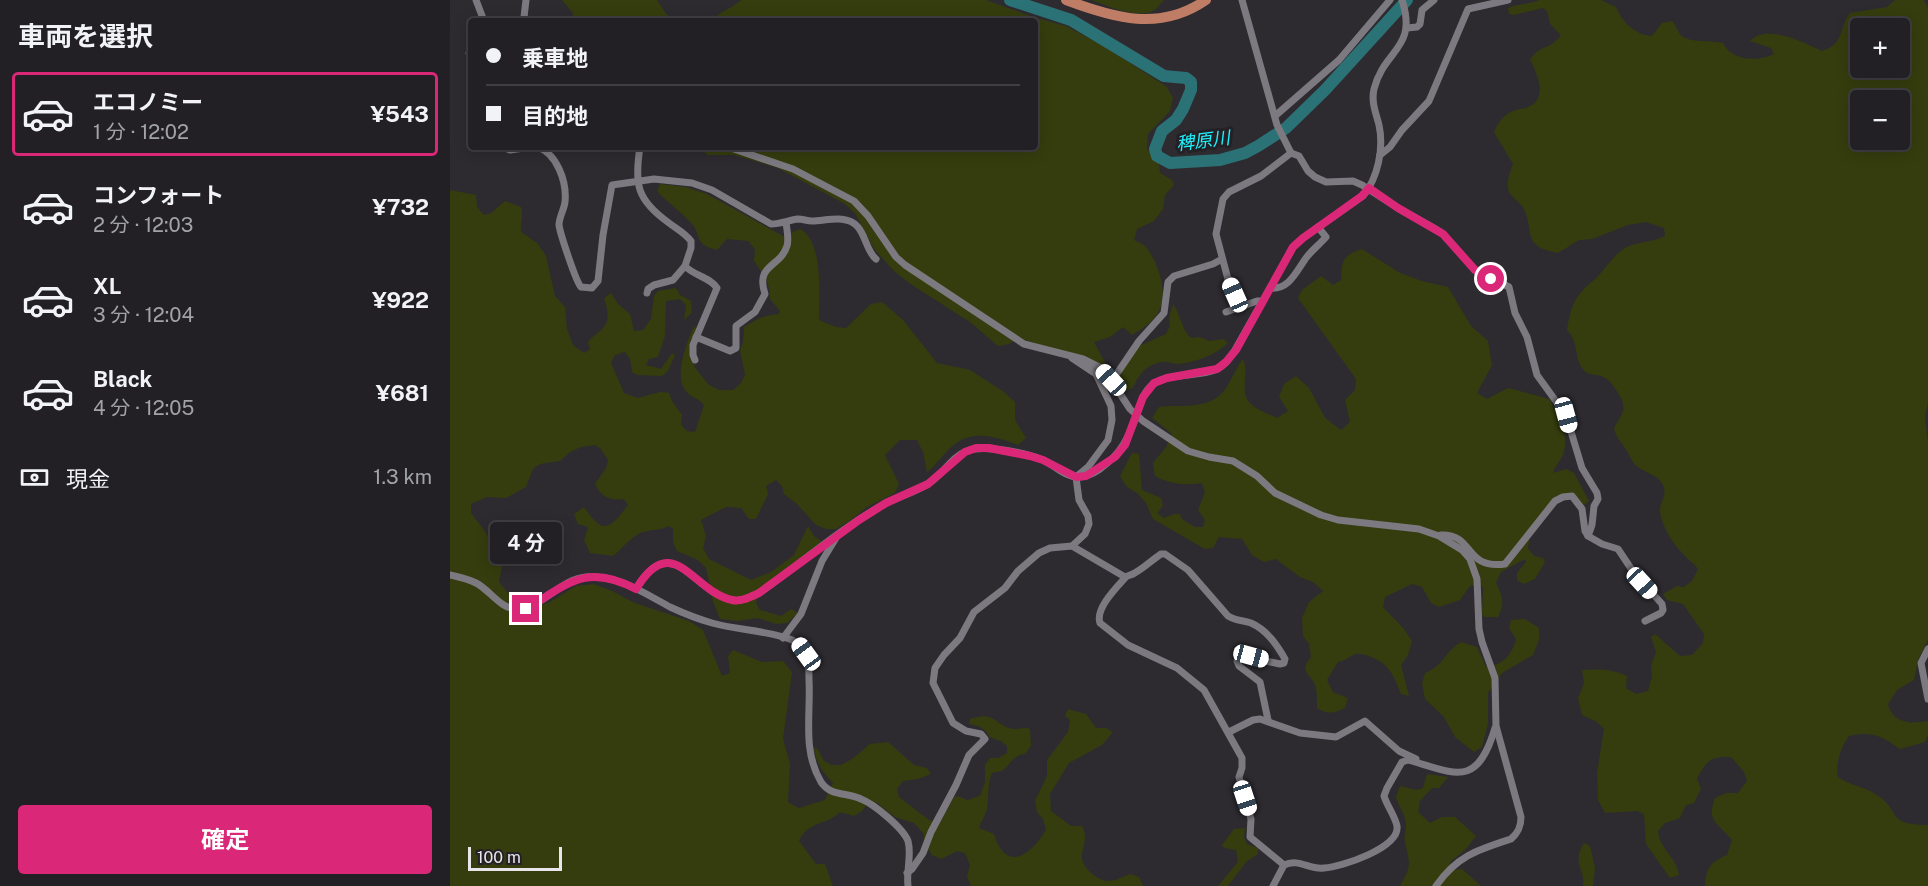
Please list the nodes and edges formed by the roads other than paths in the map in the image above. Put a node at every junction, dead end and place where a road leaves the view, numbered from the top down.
1 (476, 0) edge
2 (526, 0) edge
3 (1066, 0) edge
4 (1206, 0) edge
5 (1242, 0) edge
6 (1390, 0) edge
7 (1402, 0) edge
8 (1434, 0) edge
9 (1508, 0) edge
10 (483, 18) edge
11 (525, 18) edge
12 (1407, 27) junction
13 (1275, 116) junction
14 (544, 150) edge
15 (640, 150) edge
16 (737, 150) edge
17 (1291, 153) junction
18 (1380, 155) junction
19 (639, 181) junction
20 (1371, 184) junction
21 (786, 223) junction
22 (1318, 227) junction
23 (876, 259) dead end
24 (1222, 259) junction
25 (685, 266) junction
26 (1270, 288) junction
27 (647, 294) dead end
28 (1263, 301) junction
29 (1240, 307) junction
30 (1226, 312) dead end
31 (696, 337) junction
32 (1070, 356) junction
33 (695, 360) dead end
34 (1111, 380) junction
35 (1137, 415) junction
36 (1076, 477) junction
37 (1439, 536) junction
38 (1588, 536) junction
39 (837, 537) junction
40 (1072, 546) junction
41 (450, 575) edge
42 (1125, 577) junction
43 (636, 589) junction
44 (1645, 621) dead end
45 (783, 638) junction
46 (1928, 649) edge
47 (1928, 699) edge
48 (1268, 720) junction
49 (1496, 726) junction
50 (1229, 732) junction
51 (1419, 763) junction
52 (1284, 865) junction
53 (907, 873) junction
54 (908, 886) edge
55 (1273, 886) edge
56 (1436, 886) edge

1 - 10 street
2 - 11 street
3 - 4 main road
5 - 13 street
6 - 13 street
7 - 12 street
8 - 12 street
9 - 18 street
12 - 18 street
13 - 17 street
14 - 19 street
15 - 19 street
16 - 32 street
17 - 20 street
17 - 24 street
18 - 20 street
19 - 21 street
19 - 25 street
20 - 22 street
20 - 38 street
21 - 23 street
21 - 31 street
22 - 26 street
22 - 26 street
24 - 29 street
24 - 34 street
25 - 27 street
25 - 31 street
26 - 28 street
28 - 29 street
28 - 35 street
29 - 30 street
31 - 33 street
32 - 34 street
32 - 36 street
34 - 35 street
35 - 36 street
35 - 37 street
36 - 39 street
36 - 40 street
37 - 38 street
37 - 49 street
38 - 44 street
39 - 43 street
39 - 45 street
40 - 42 street
40 - 53 street
41 - 43 street
42 - 48 street
42 - 50 street
43 - 45 street
45 - 53 street
46 - 47 street
48 - 50 street
48 - 51 street
49 - 51 street
49 - 56 street
50 - 52 street
51 - 52 street
52 - 55 street
53 - 54 street

